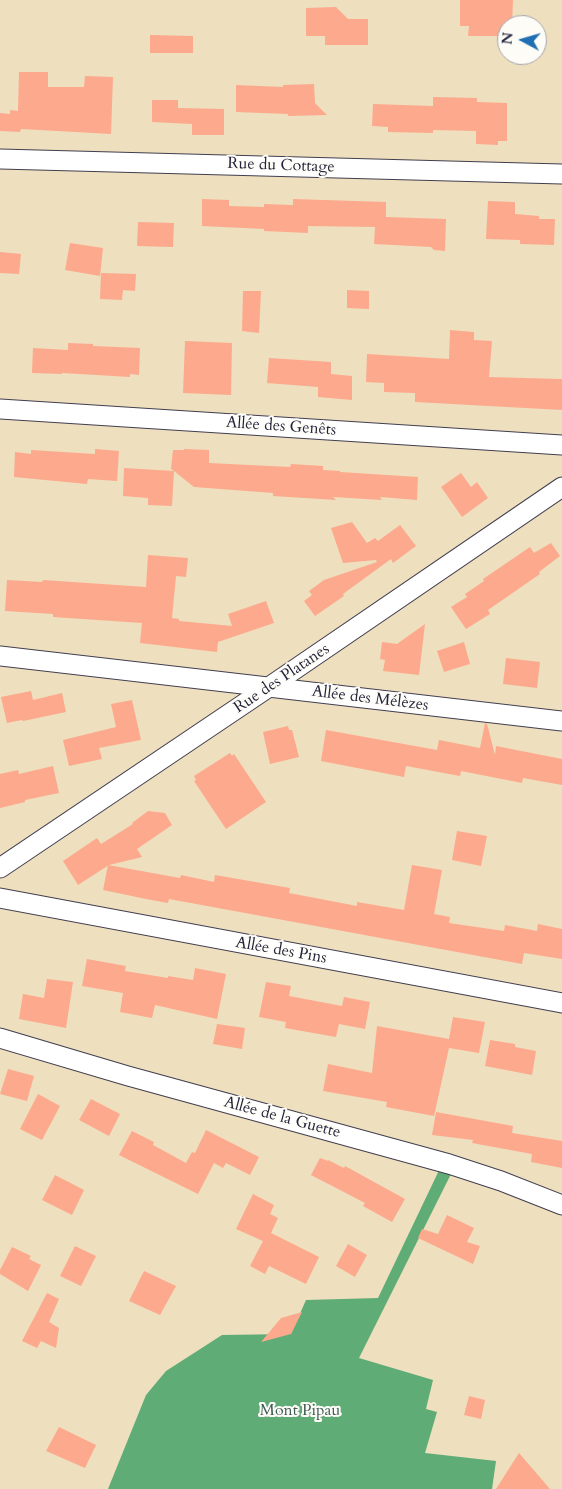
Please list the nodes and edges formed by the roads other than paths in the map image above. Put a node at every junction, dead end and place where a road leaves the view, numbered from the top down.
1 (0, 159) edge
2 (562, 174) edge
3 (0, 409) edge
4 (562, 445) edge
5 (562, 487) edge
6 (0, 656) edge
7 (269, 687) junction
8 (562, 721) edge
9 (0, 868) edge
10 (0, 898) edge
11 (562, 1003) edge
12 (0, 1038) edge
13 (562, 1205) edge

1 - 2 street, Rue du Cottage
3 - 4 street, Allée des Genêts
5 - 7 street, Rue des Platanes
6 - 7 street, Allée des Mélèzes
7 - 8 street, Allée des Mélèzes
7 - 9 street, Rue des Platanes
10 - 11 street, Allée des Pins
12 - 13 street, Allée de la Guette

